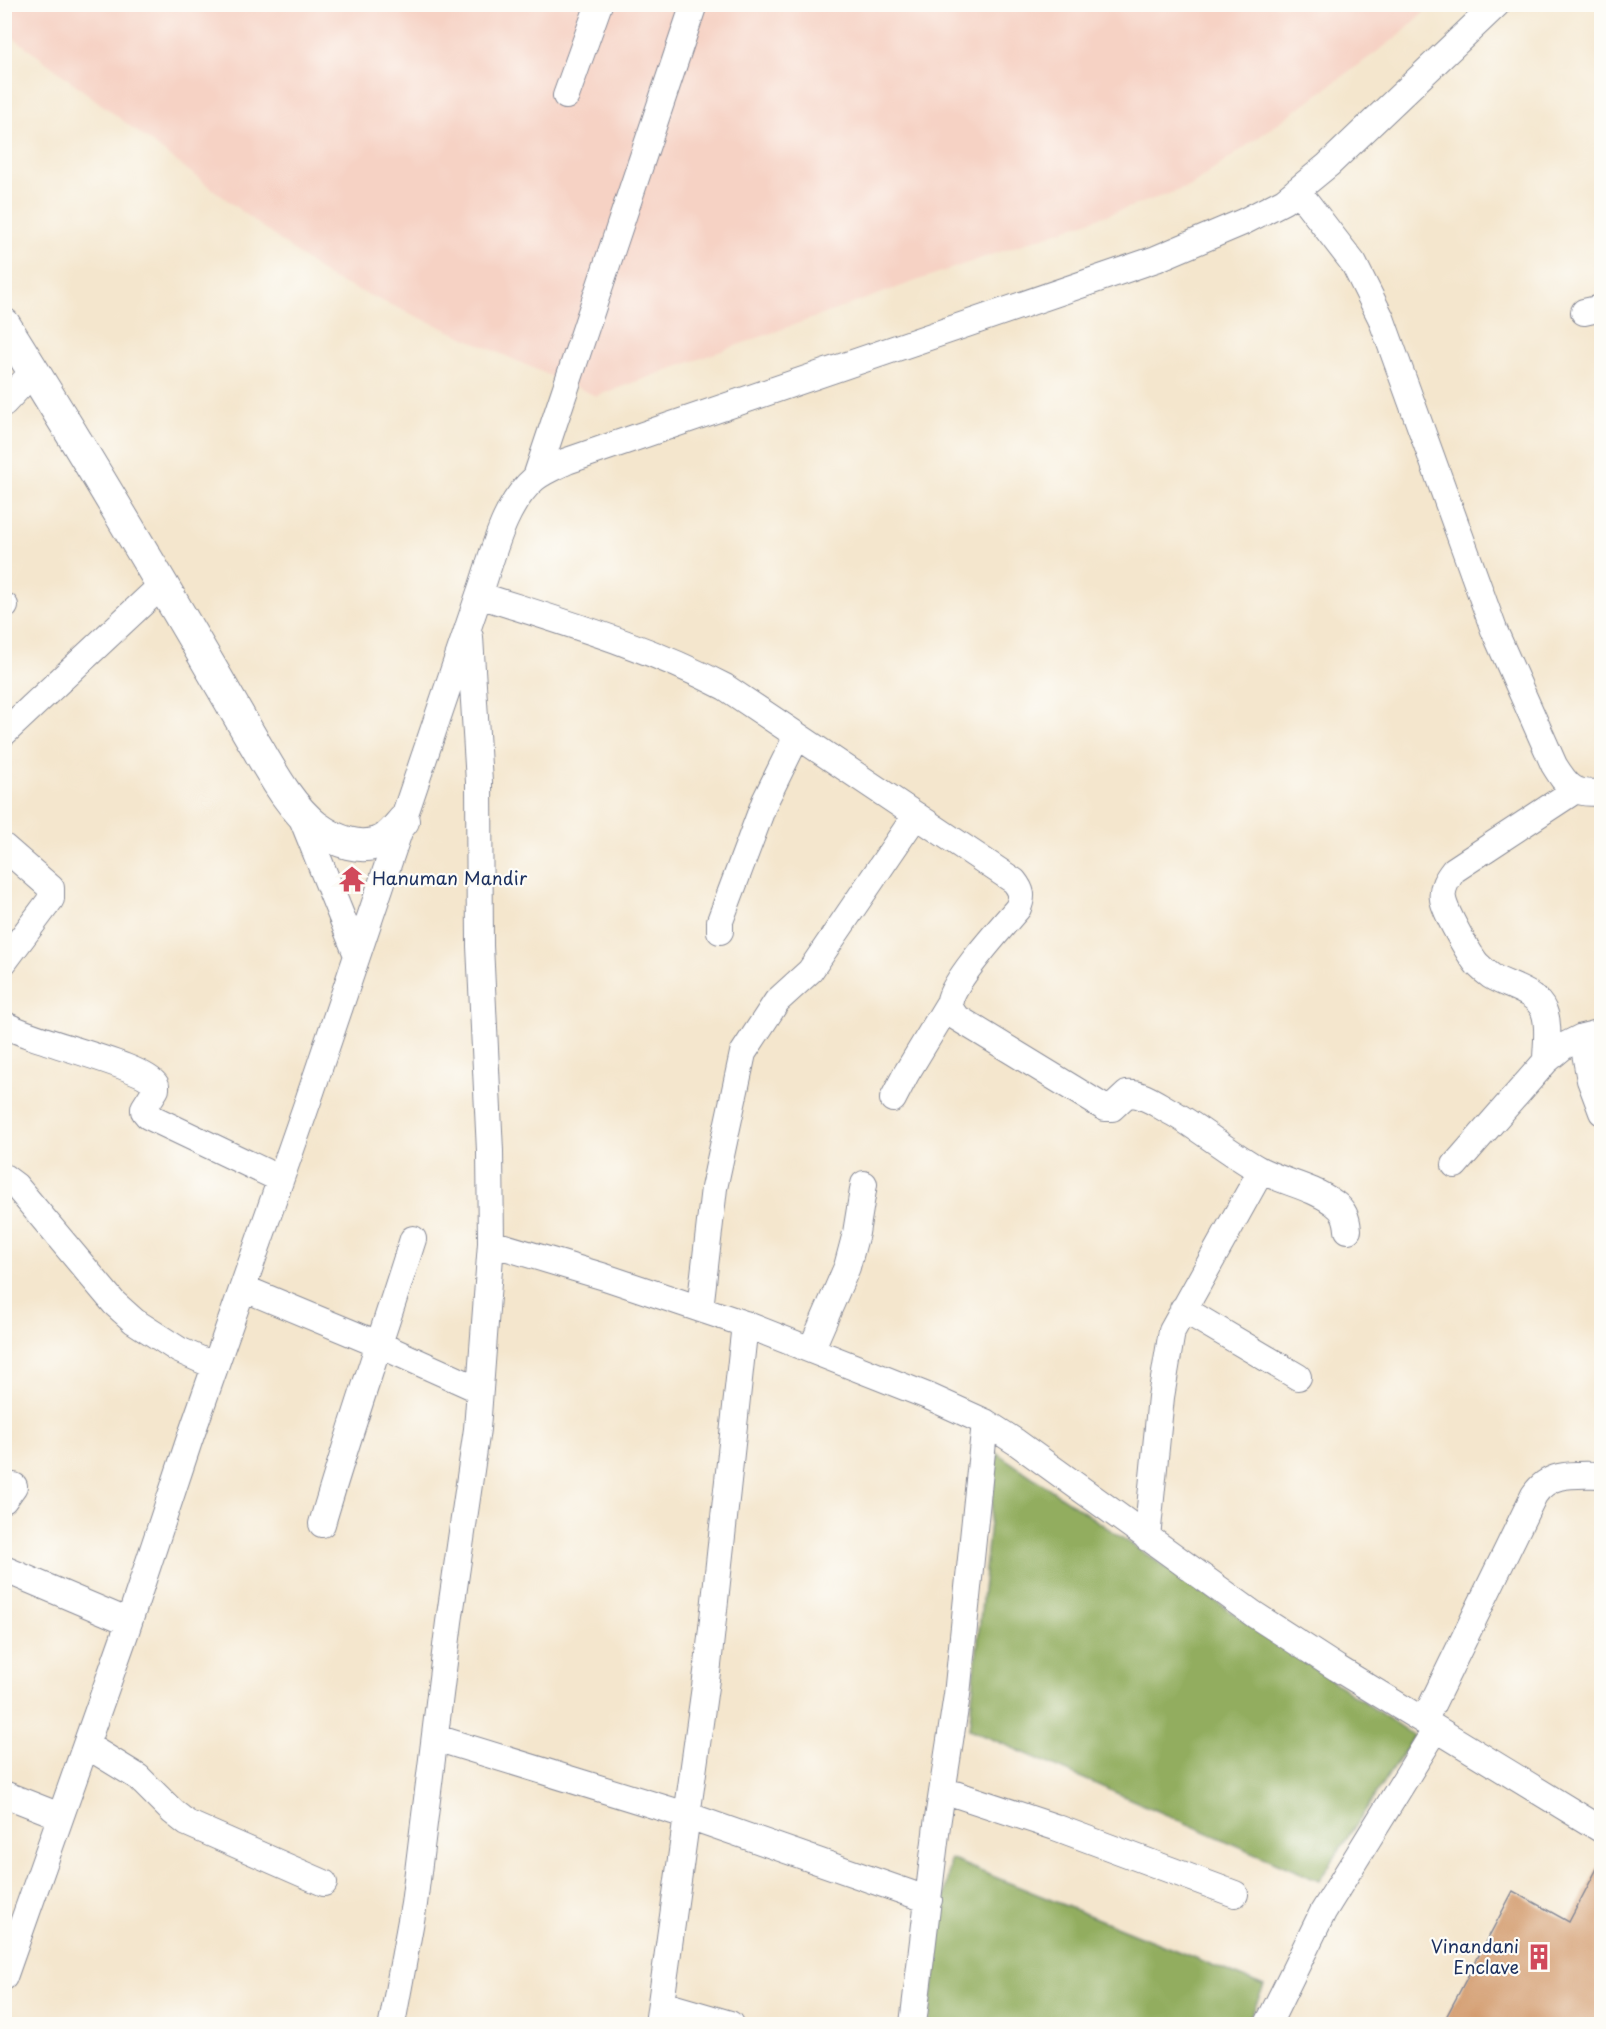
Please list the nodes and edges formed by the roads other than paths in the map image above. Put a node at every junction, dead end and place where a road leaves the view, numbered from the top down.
1 (598, 4) edge
2 (694, 4) edge
3 (1497, 4) edge
4 (566, 96) dead end
5 (1297, 190) junction
6 (4, 324) edge
7 (34, 371) junction
8 (4, 403) edge
9 (536, 477) junction
10 (162, 585) junction
11 (479, 595) junction
12 (469, 624) junction
13 (4, 733) edge
14 (797, 736) junction
15 (1574, 791) junction
16 (1602, 792) edge
17 (297, 808) junction
18 (916, 815) junction
19 (403, 821) junction
20 (4, 847) edge
21 (720, 931) dead end
22 (357, 955) junction
23 (4, 962) edge
24 (949, 1003) junction
25 (4, 1024) edge
26 (1592, 1035) edge
27 (1546, 1061) junction
28 (893, 1099) dead end
29 (1602, 1112) edge
30 (1455, 1165) dead end
31 (1261, 1171) junction
32 (4, 1177) edge
33 (280, 1179) junction
34 (864, 1184) dead end
35 (1348, 1230) dead end
36 (413, 1239) dead end
37 (491, 1243) junction
38 (243, 1288) junction
39 (700, 1309) junction
40 (1183, 1309) junction
41 (745, 1324) junction
42 (380, 1345) junction
43 (811, 1350) junction
44 (215, 1366) junction
45 (1298, 1377) dead end
46 (480, 1390) junction
47 (985, 1422) junction
48 (1602, 1475) edge
49 (322, 1524) dead end
50 (1147, 1538) junction
51 (4, 1569) edge
52 (129, 1622) junction
53 (1430, 1725) junction
54 (436, 1738) junction
55 (86, 1745) junction
56 (943, 1790) junction
57 (4, 1794) edge
58 (686, 1815) junction
59 (60, 1816) junction
60 (1602, 1830) edge
61 (324, 1883) dead end
62 (1235, 1894) dead end
63 (928, 1899) junction
64 (4, 1977) edge
65 (660, 2014) edge
66 (392, 2025) edge
67 (730, 2025) edge
68 (913, 2025) edge
69 (1268, 2025) edge

1 - 4 street
2 - 9 street
3 - 5 street
5 - 9 street
5 - 15 street
6 - 7 main road
7 - 8 street
7 - 10 main road
9 - 11 street
10 - 13 street
10 - 17 main road
11 - 12 street
11 - 14 street
12 - 19 street
12 - 37 street
14 - 18 street
14 - 21 street
15 - 16 street
15 - 27 street
17 - 19 main road
17 - 22 street
18 - 24 street
18 - 39 street
19 - 22 street
20 - 23 street
22 - 33 street
24 - 28 street
24 - 31 street
25 - 33 street
26 - 27 street
26 - 29 street
27 - 30 street
31 - 35 street
31 - 40 street
32 - 44 street
33 - 38 street
34 - 43 street
36 - 42 street
37 - 39 street
37 - 46 street
38 - 42 street
38 - 44 street
39 - 41 street
40 - 45 street
40 - 50 street
41 - 43 street
41 - 58 street
42 - 46 street
42 - 49 street
43 - 47 street
44 - 52 street
46 - 54 street
47 - 50 street
47 - 56 street
48 - 53 street
50 - 53 street
51 - 52 street
52 - 55 street
53 - 60 street
53 - 69 street
54 - 58 street
54 - 66 street
55 - 59 street
55 - 61 street
56 - 62 street
56 - 63 street
57 - 59 street
58 - 63 street
58 - 65 street
59 - 64 street
63 - 68 street
65 - 67 street

